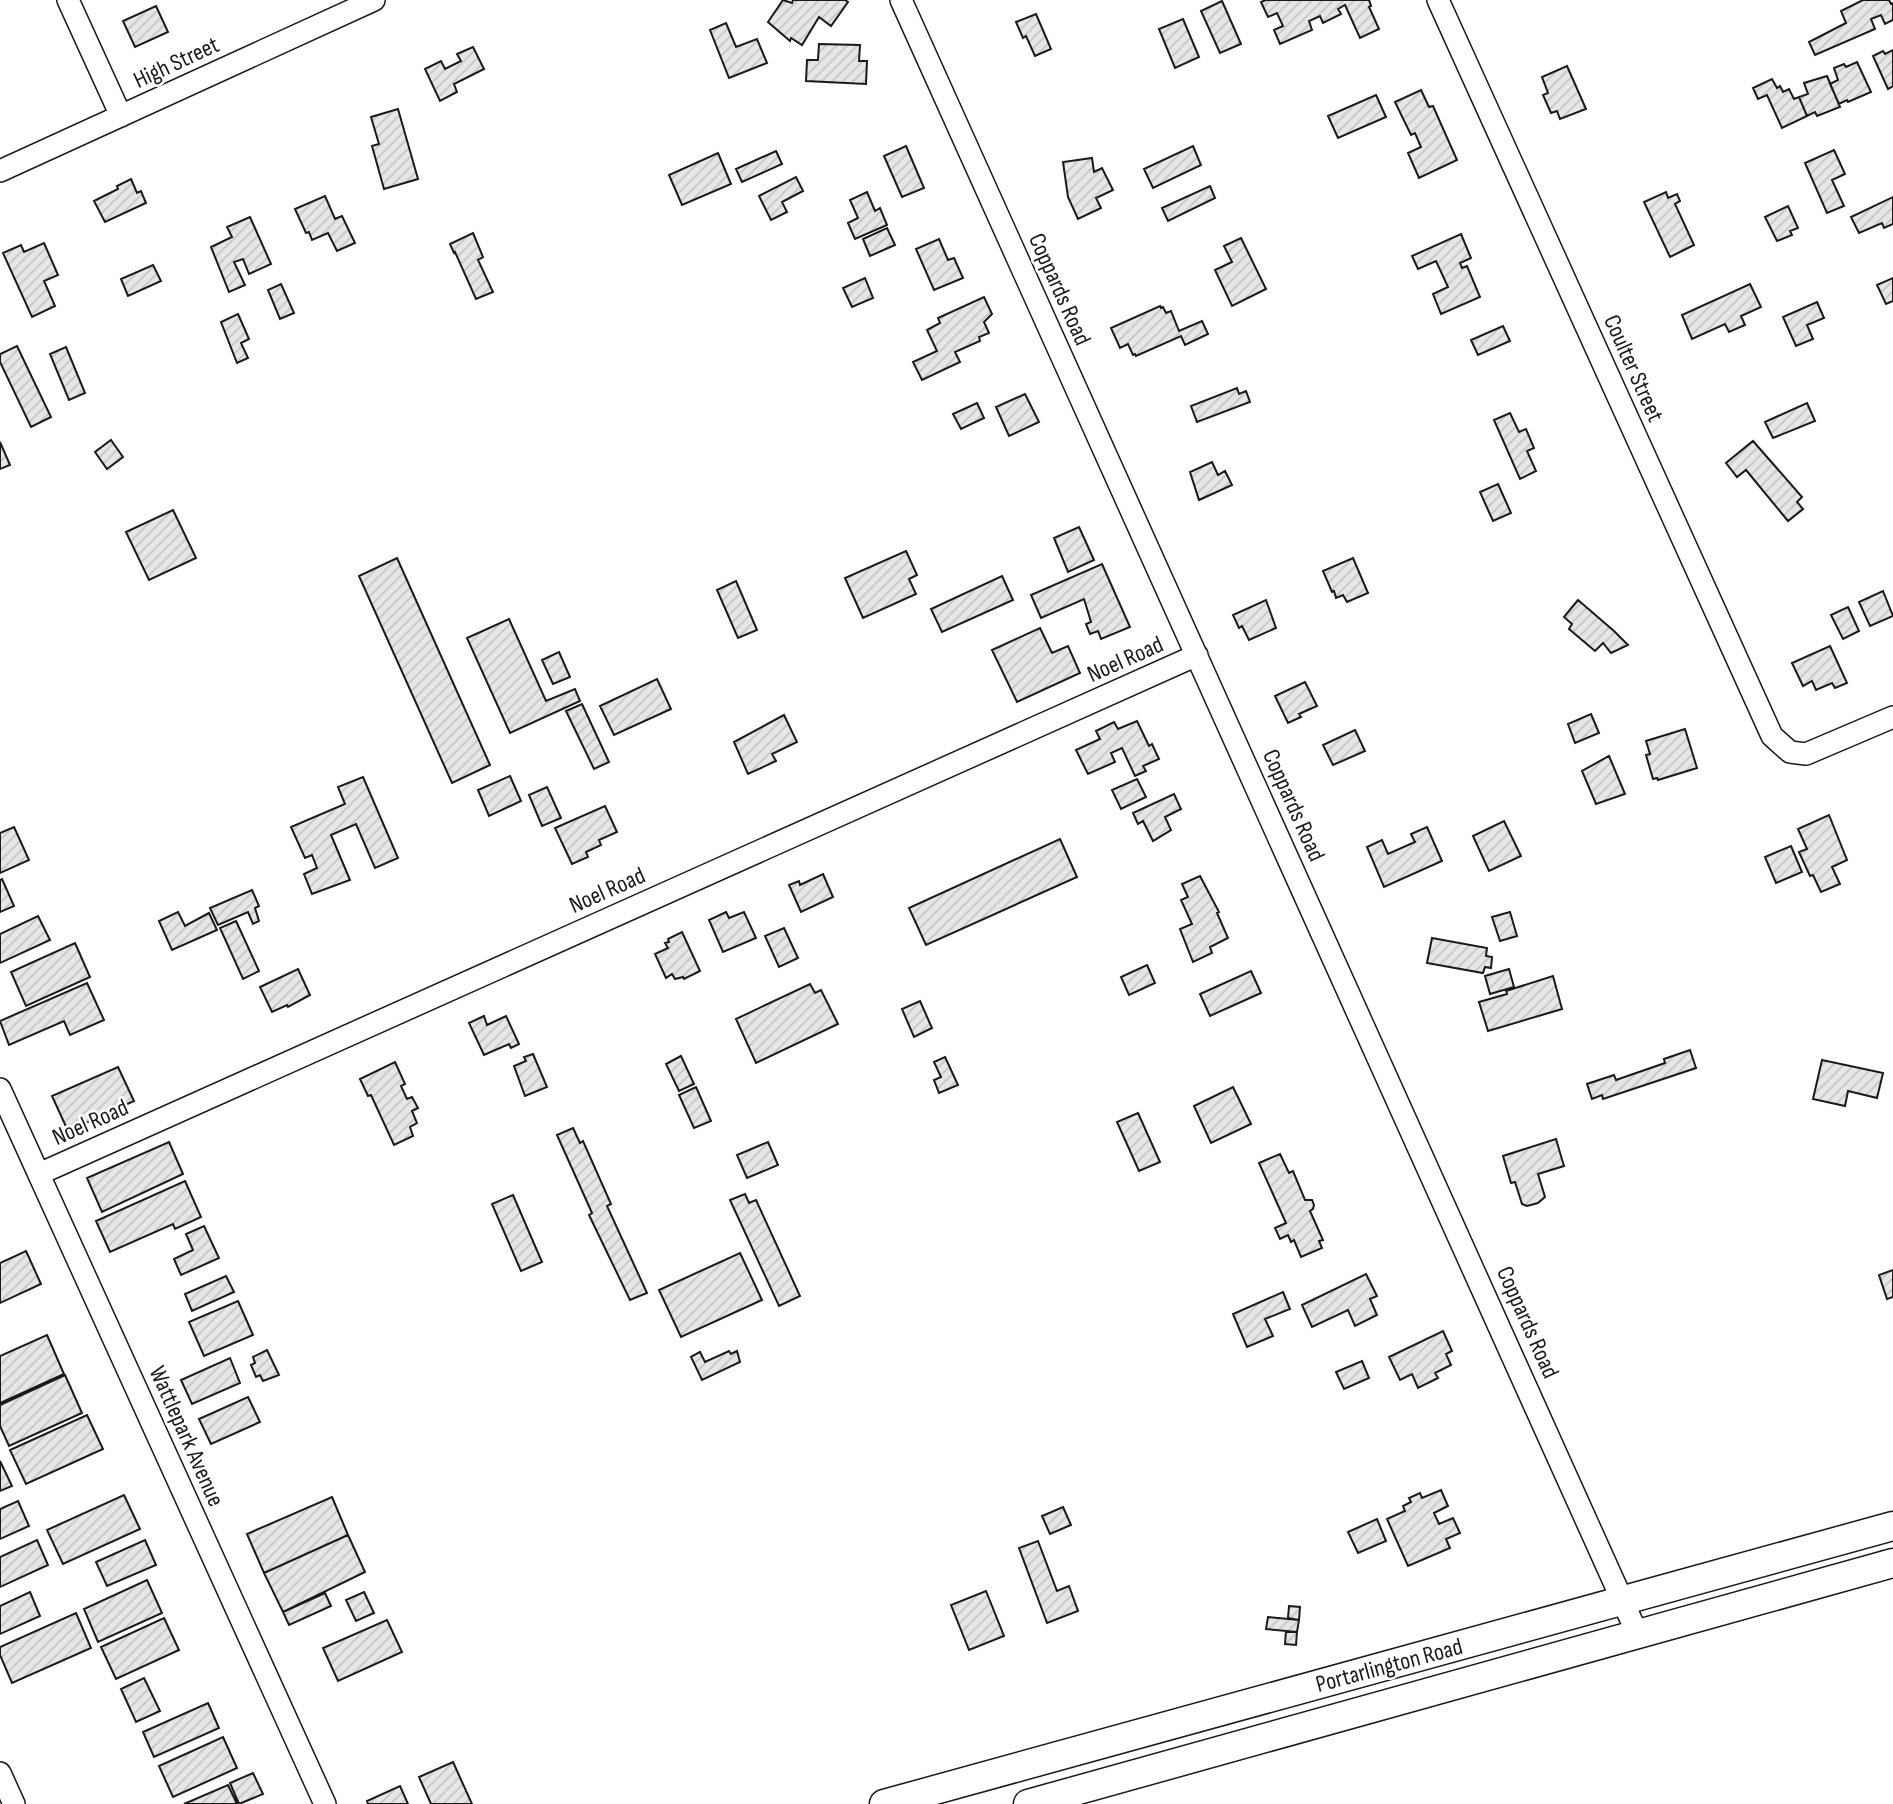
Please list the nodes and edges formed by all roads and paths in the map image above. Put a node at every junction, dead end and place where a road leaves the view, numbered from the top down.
1 (68, 0) edge
2 (374, 0) edge
3 (901, 0) edge
4 (1438, 0) edge
5 (121, 116) junction
6 (0, 171) edge
7 (1197, 655) junction
8 (1893, 717) edge
9 (0, 1089) edge
10 (39, 1174) junction
11 (1893, 1526) edge
12 (1893, 1563) edge
13 (1623, 1600) junction
14 (1637, 1633) junction
15 (0, 1773) edge
16 (14, 1804) edge
17 (325, 1804) edge
18 (884, 1804) edge
19 (1028, 1804) edge

1 - 5 street
2 - 5 street, High Street
3 - 7 street, Coppards Road
4 - 8 street, Coulter Street
5 - 6 street, High Street
7 - 10 street, Noel Road
7 - 13 street, Coppards Road
9 - 10 street, Wattlepark Avenue
10 - 17 street, Wattlepark Avenue
11 - 13 main road, Portarlington Road
12 - 14 main road, Portarlington Road
13 - 14 street, Coppards Road
13 - 18 main road, Portarlington Road
14 - 19 main road, Portarlington Road
15 - 16 street

